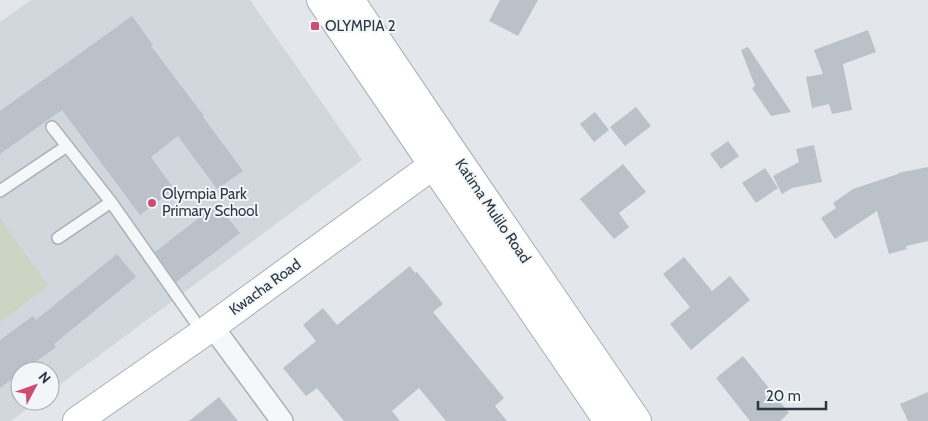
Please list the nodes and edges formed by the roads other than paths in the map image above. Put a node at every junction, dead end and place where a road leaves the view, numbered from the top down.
1 (321, 0) edge
2 (350, 0) edge
3 (52, 127) dead end
4 (67, 146) junction
5 (442, 158) junction
6 (0, 190) edge
7 (111, 202) junction
8 (58, 238) dead end
9 (208, 330) junction
10 (77, 421) edge
11 (282, 421) edge
12 (608, 421) edge
13 (637, 421) edge

1 - 5 main road, Katima Mulilo Road
2 - 5 main road, Katima Mulilo Road
3 - 4 lane
4 - 6 lane
4 - 7 lane
5 - 9 main road, Kwacha Road
5 - 12 main road, Katima Mulilo Road
5 - 13 main road, Katima Mulilo Road
7 - 8 lane
7 - 9 lane
9 - 10 main road, Kwacha Road
9 - 11 street

